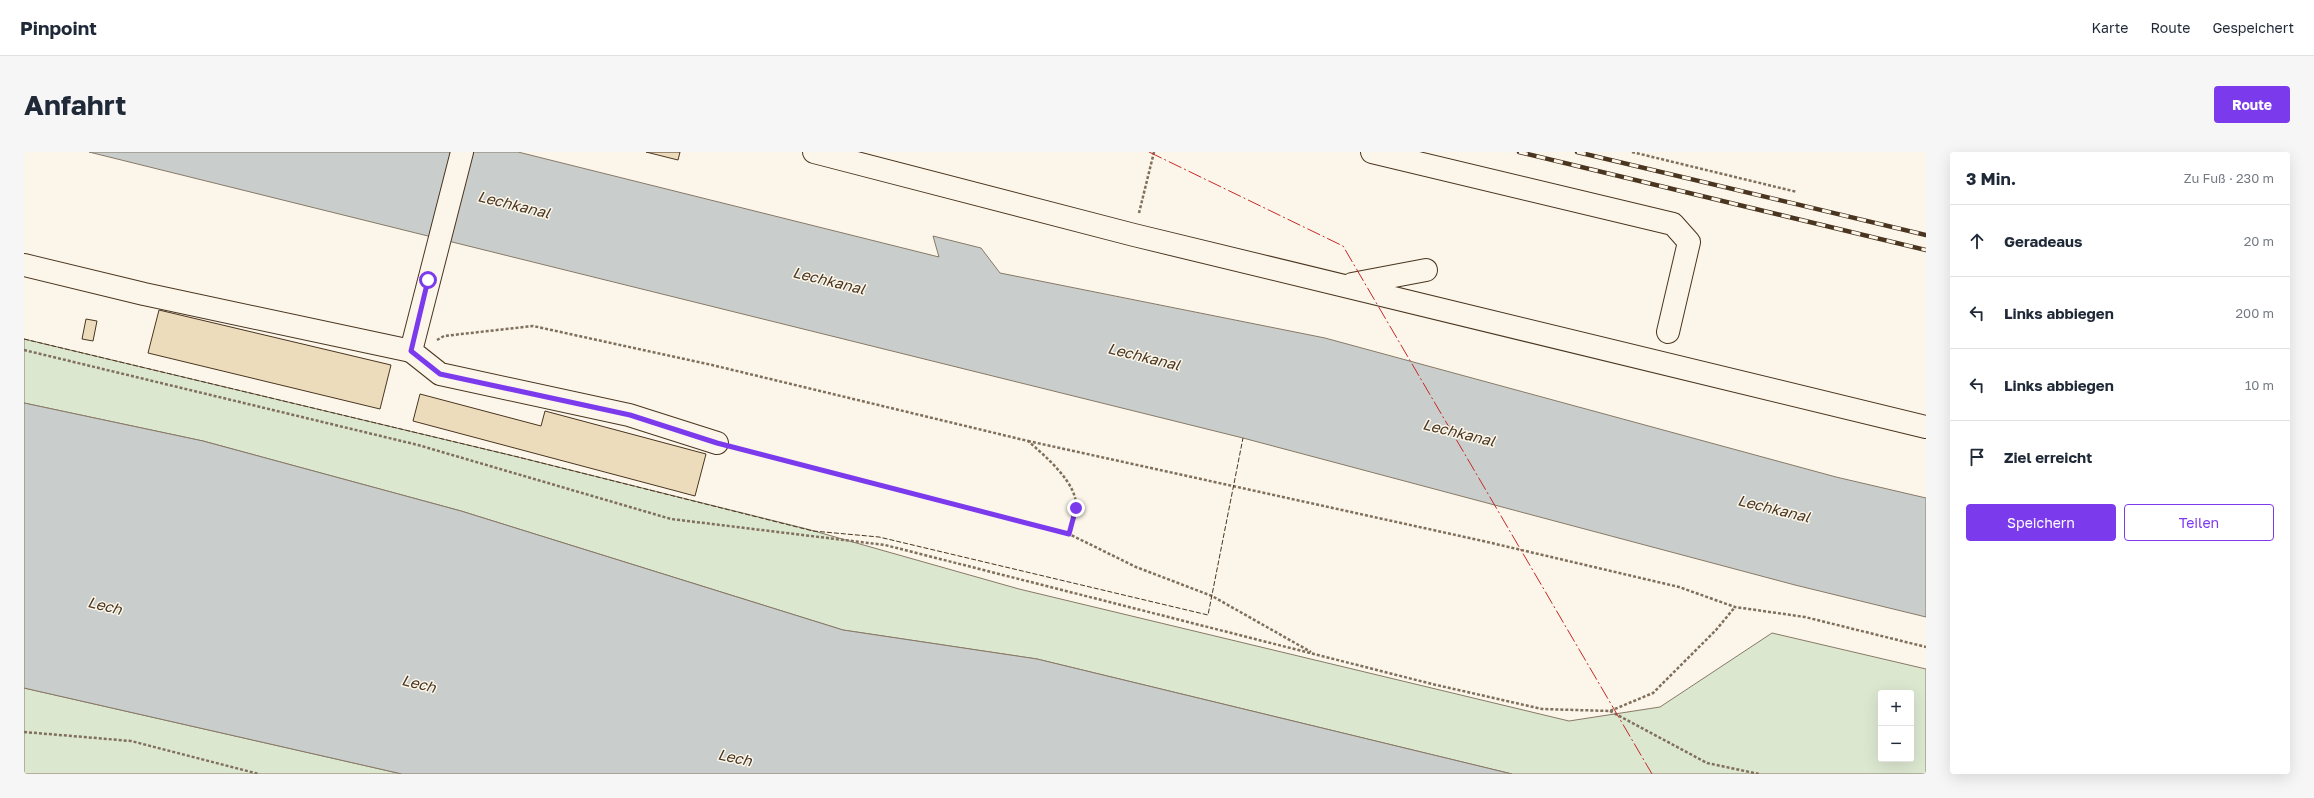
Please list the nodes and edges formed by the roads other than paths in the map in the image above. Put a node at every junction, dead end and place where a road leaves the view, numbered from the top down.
1 (462, 152) edge
2 (814, 152) edge
3 (1372, 152) edge
4 (875, 159) edge
5 (24, 265) edge
6 (1426, 270) dead end
7 (1344, 285) junction
8 (1668, 332) dead end
9 (411, 351) junction
10 (1926, 427) edge
11 (717, 443) road end

1 - 9 lane
2 - 4 lane
3 - 8 lane
4 - 7 lane
5 - 9 lane
6 - 7 lane
7 - 10 lane
9 - 11 lane

